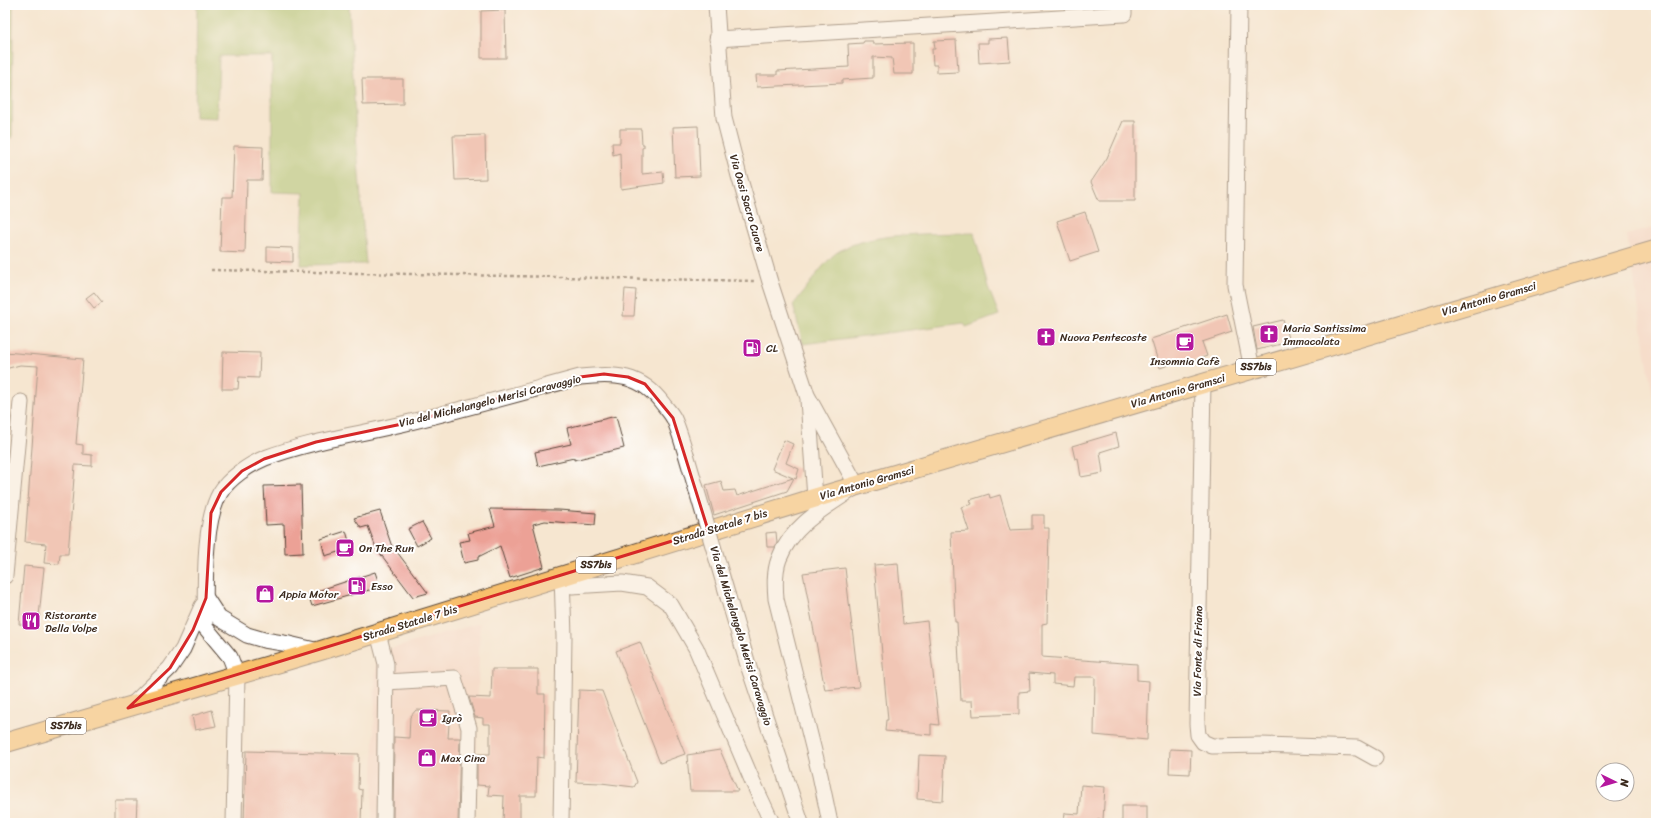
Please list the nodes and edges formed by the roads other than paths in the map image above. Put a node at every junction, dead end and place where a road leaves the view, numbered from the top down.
1 (716, 5) edge
2 (1124, 5) edge
3 (1239, 5) edge
4 (717, 38) junction
5 (1656, 250) edge
6 (1252, 369) junction
7 (1203, 383) junction
8 (807, 395) junction
9 (21, 402) dead end
10 (857, 486) junction
11 (815, 498) junction
12 (562, 575) junction
13 (5, 576) edge
14 (206, 598) junction
15 (378, 633) junction
16 (319, 652) junction
17 (237, 675) junction
18 (386, 682) junction
19 (128, 708) junction
20 (5, 743) edge
21 (1375, 758) dead end
22 (234, 823) edge
23 (384, 823) edge
24 (467, 823) edge
25 (561, 823) edge
26 (772, 823) edge
27 (801, 823) edge
28 (830, 823) edge

1 - 4 street, Via Oasi Sacro Cuore
2 - 4 street
3 - 6 street
4 - 8 street, Via Oasi Sacro Cuore
5 - 6 main road, Via Antonio Gramsci / SS7bis
6 - 7 main road, Via Antonio Gramsci / SS7bis
7 - 10 main road, Via Antonio Gramsci / SS7bis
7 - 21 street, Via Fonte di Friano
8 - 10 street, Via Oasi Sacro Cuore
8 - 11 street, Via Oasi Sacro Cuore
9 - 13 street
10 - 11 main road, Via Antonio Gramsci / SS7bis
10 - 28 street
11 - 12 main road, Strada Statale 7 bis / SS7bis
12 - 15 main road, Strada Statale 7 bis / SS7bis
12 - 25 street
12 - 26 street
14 - 16 street
14 - 17 street, Via del Michelangelo Merisi Caravaggio
14 - 19 street
14 - 27 street, Via del Michelangelo Merisi Caravaggio, bridge
15 - 16 main road, Strada Statale 7 bis / SS7bis
15 - 18 street
16 - 17 main road, Strada Statale 7 bis / SS7bis
17 - 19 main road, Strada Statale 7 bis / SS7bis
17 - 22 street
18 - 23 street
18 - 24 street
19 - 20 main road, Strada Statale 7 bis / SS7bis

